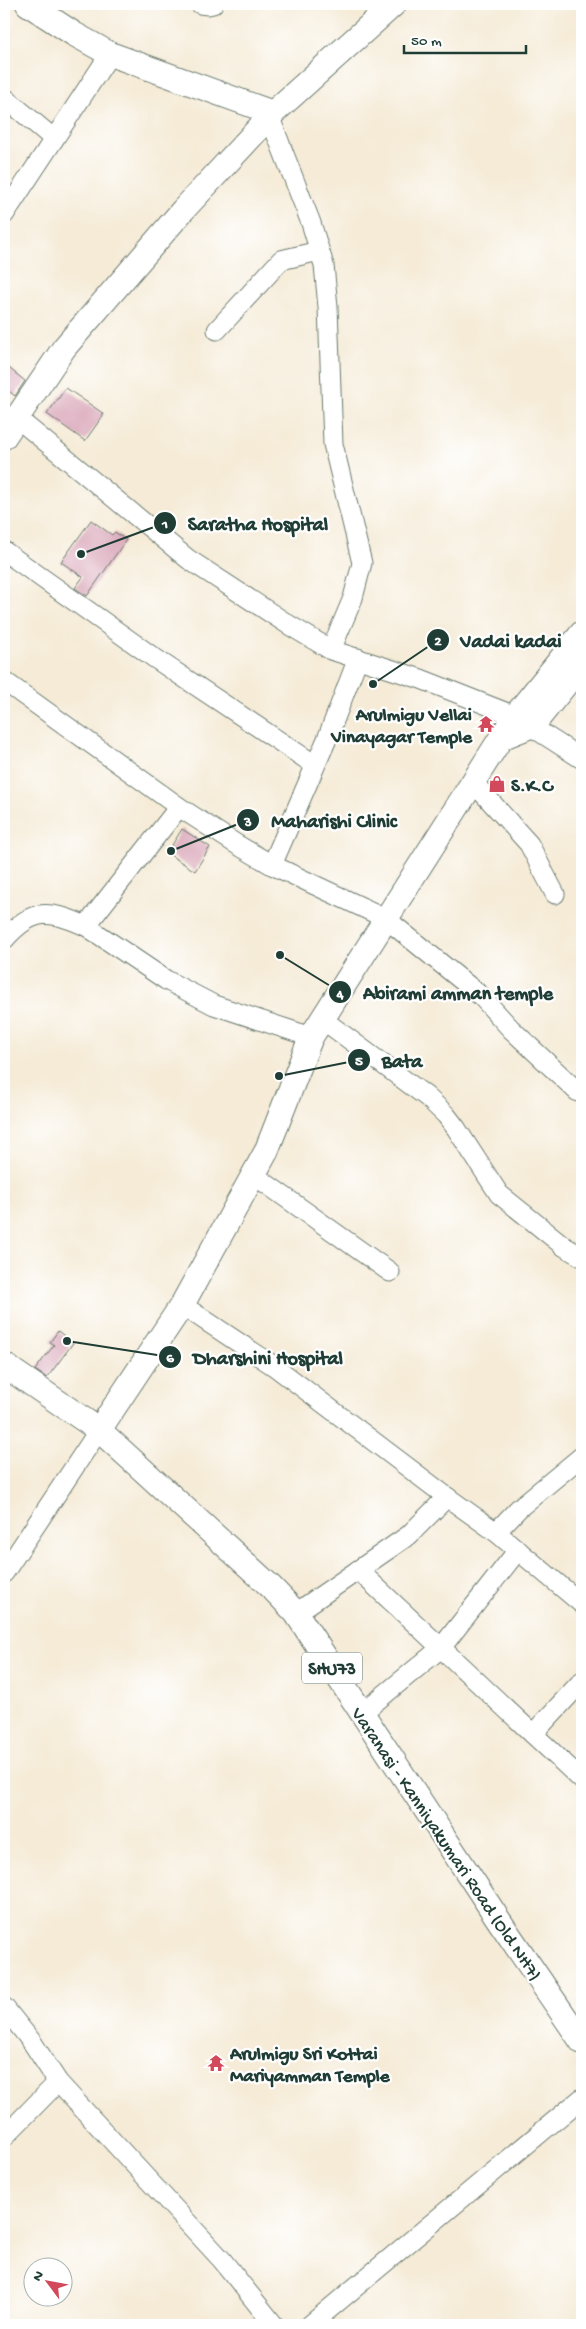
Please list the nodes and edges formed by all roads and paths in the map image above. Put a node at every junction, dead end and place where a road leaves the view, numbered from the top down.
1 (28, 4) edge
2 (200, 4) edge
3 (213, 4) edge
4 (394, 4) edge
5 (110, 54) junction
6 (4, 97) edge
7 (271, 116) junction
8 (54, 139) junction
9 (7, 202) edge
10 (319, 251) junction
11 (217, 330) dead end
12 (9, 427) edge
13 (4, 551) edge
14 (582, 633) edge
15 (331, 650) junction
16 (358, 658) junction
17 (582, 664) edge
18 (4, 681) edge
19 (524, 721) junction
20 (582, 759) edge
21 (315, 765) junction
22 (473, 782) junction
23 (179, 807) junction
24 (272, 866) junction
25 (555, 894) dead end
26 (385, 918) junction
27 (86, 926) junction
28 (4, 940) edge
29 (317, 1028) junction
30 (581, 1093) edge
31 (254, 1175) junction
32 (582, 1257) edge
33 (390, 1272) dead end
34 (182, 1305) junction
35 (4, 1365) edge
36 (99, 1430) junction
37 (582, 1456) edge
38 (447, 1498) junction
39 (496, 1532) junction
40 (518, 1550) junction
41 (358, 1570) junction
42 (4, 1573) edge
43 (582, 1604) edge
44 (296, 1613) junction
45 (441, 1648) junction
46 (582, 1682) edge
47 (362, 1714) junction
48 (533, 1734) junction
49 (582, 1780) edge
50 (4, 2007) edge
51 (582, 2042) edge
52 (58, 2082) junction
53 (582, 2098) edge
54 (4, 2137) edge
55 (314, 2324) edge
56 (274, 2325) edge

1 - 5 main road
2 - 3 street
4 - 7 main road
5 - 7 main road
5 - 8 street
6 - 8 street
7 - 10 street
7 - 12 main road
8 - 9 street
10 - 11 street
10 - 15 street
12 - 15 street
13 - 21 street
14 - 19 main road
15 - 16 street
16 - 19 street
16 - 21 street
17 - 19 main road
18 - 23 street
19 - 20 street
19 - 22 main road
21 - 24 street
22 - 25 street
22 - 26 main road
23 - 24 street
23 - 27 street
24 - 26 street
26 - 29 main road
26 - 30 street
27 - 28 street
27 - 29 street
29 - 31 main road
29 - 32 street
31 - 33 street
31 - 34 main road
34 - 36 main road
34 - 38 street
35 - 36 main road, Varanasi - Kanniyakumari Road (Old NH7) / SHU73
36 - 42 street
36 - 44 main road, Varanasi - Kanniyakumari Road (Old NH7) / SHU73
37 - 39 street
38 - 39 street
38 - 41 street
39 - 40 street
40 - 43 street
40 - 45 street
41 - 44 street
41 - 45 street
44 - 47 main road, Varanasi - Kanniyakumari Road (Old NH7) / SHU73
45 - 47 street
45 - 48 street
46 - 48 street
47 - 51 main road, Varanasi - Kanniyakumari Road (Old NH7) / SHU73
48 - 49 street
50 - 52 street
52 - 54 street
52 - 56 street
53 - 55 street

